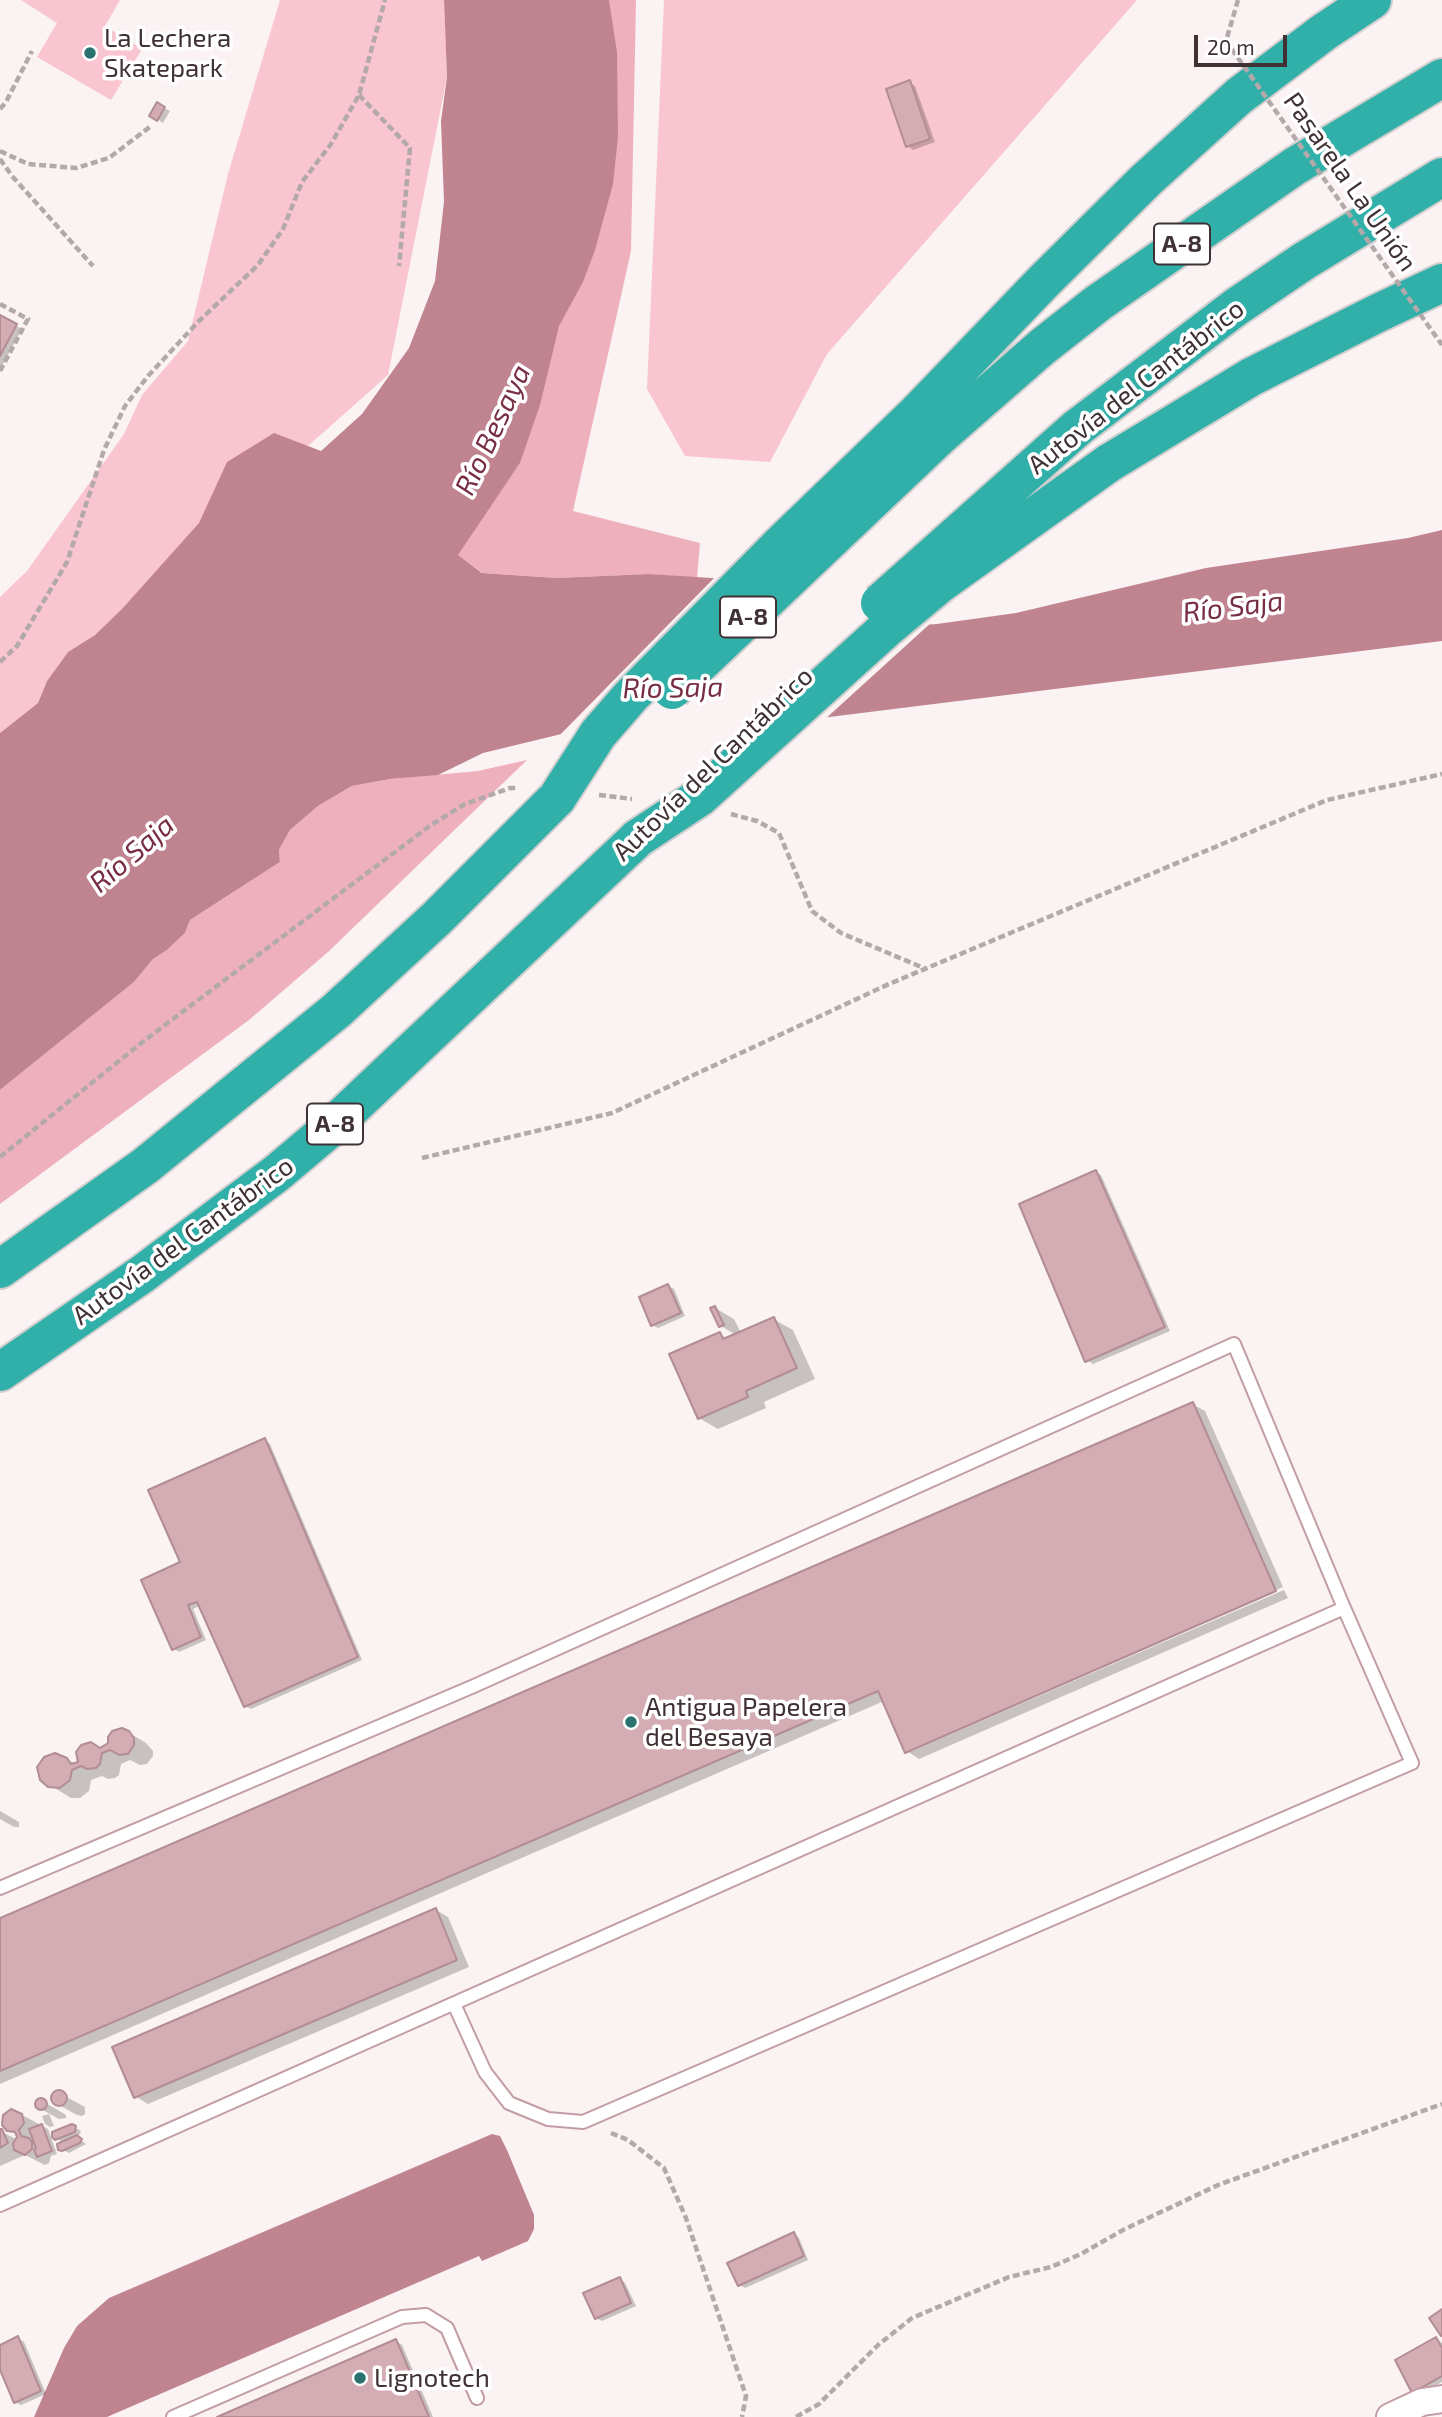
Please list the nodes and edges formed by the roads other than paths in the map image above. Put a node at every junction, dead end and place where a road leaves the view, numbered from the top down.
1 (1354, 0) edge
2 (1372, 0) edge
3 (1442, 78) edge
4 (1239, 96) junction
5 (1442, 177) edge
6 (1442, 283) edge
7 (929, 425) junction
8 (638, 838) junction
9 (0, 1269) edge
10 (0, 1372) edge
11 (1344, 1608) junction
12 (0, 1888) edge
13 (454, 2004) junction
14 (0, 2205) edge
15 (477, 2398) dead end
16 (1442, 2399) edge
17 (173, 2417) edge
18 (1390, 2417) edge

1 - 4 highway
2 - 4 highway
3 - 7 highway, A-8
4 - 7 highway
5 - 8 highway, Autovía del Cantábrico / A-8, bridge
6 - 8 highway, bridge
7 - 9 highway, A-8, bridge
8 - 10 highway, Autovía del Cantábrico / A-8
11 - 12 lane
11 - 13 lane
11 - 13 lane
13 - 14 lane
15 - 17 lane
16 - 18 street

